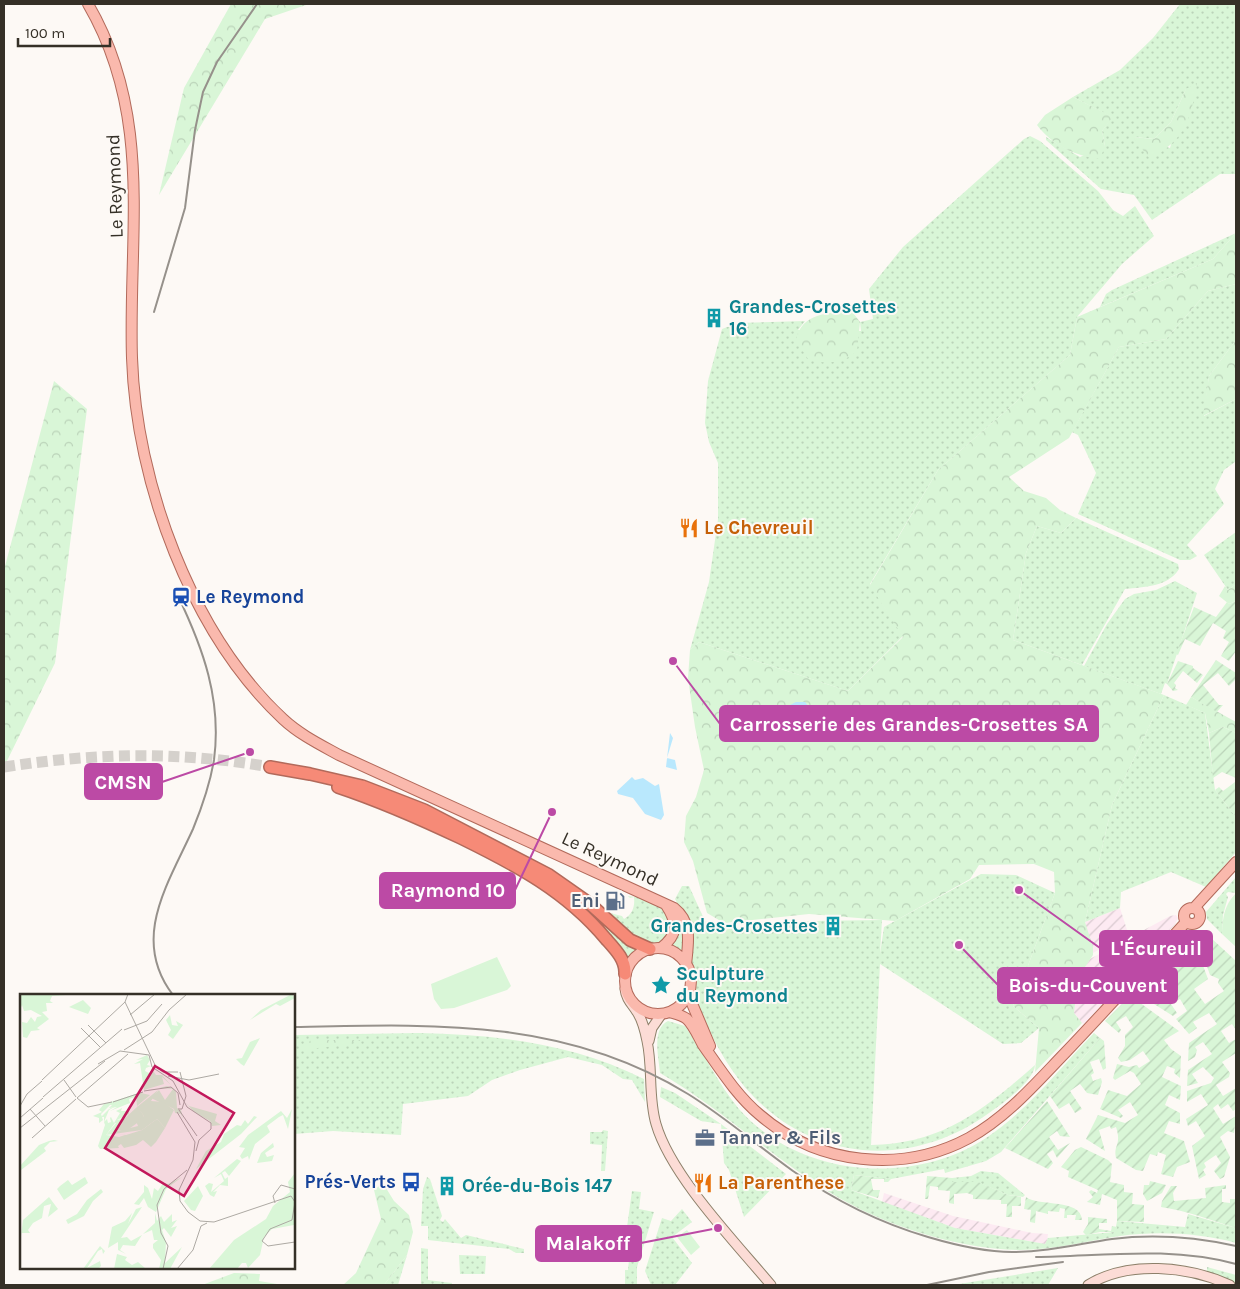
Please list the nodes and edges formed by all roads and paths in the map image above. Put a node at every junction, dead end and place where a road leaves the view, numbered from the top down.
1 (88, 4) edge
2 (1236, 862) edge
3 (1236, 868) edge
4 (665, 905) junction
5 (1197, 910) junction
6 (656, 949) junction
7 (686, 965) junction
8 (625, 974) junction
9 (625, 989) junction
10 (688, 994) junction
11 (665, 1013) junction
12 (648, 1046) junction
13 (716, 1061) junction
14 (772, 1285) edge
15 (1088, 1285) edge
16 (1230, 1285) edge

1 - 4 main road, Le Reymond
2 - 5 main road
3 - 5 main road
4 - 6 main road
4 - 7 main road, Le Reymond
5 - 13 main road
6 - 7 main road
6 - 8 main road
6 - 8 highway
7 - 10 main road
8 - 9 main road
9 - 11 main road
9 - 12 main road
10 - 11 main road
10 - 13 main road
11 - 12 main road
11 - 13 main road
12 - 14 main road
15 - 16 main road

